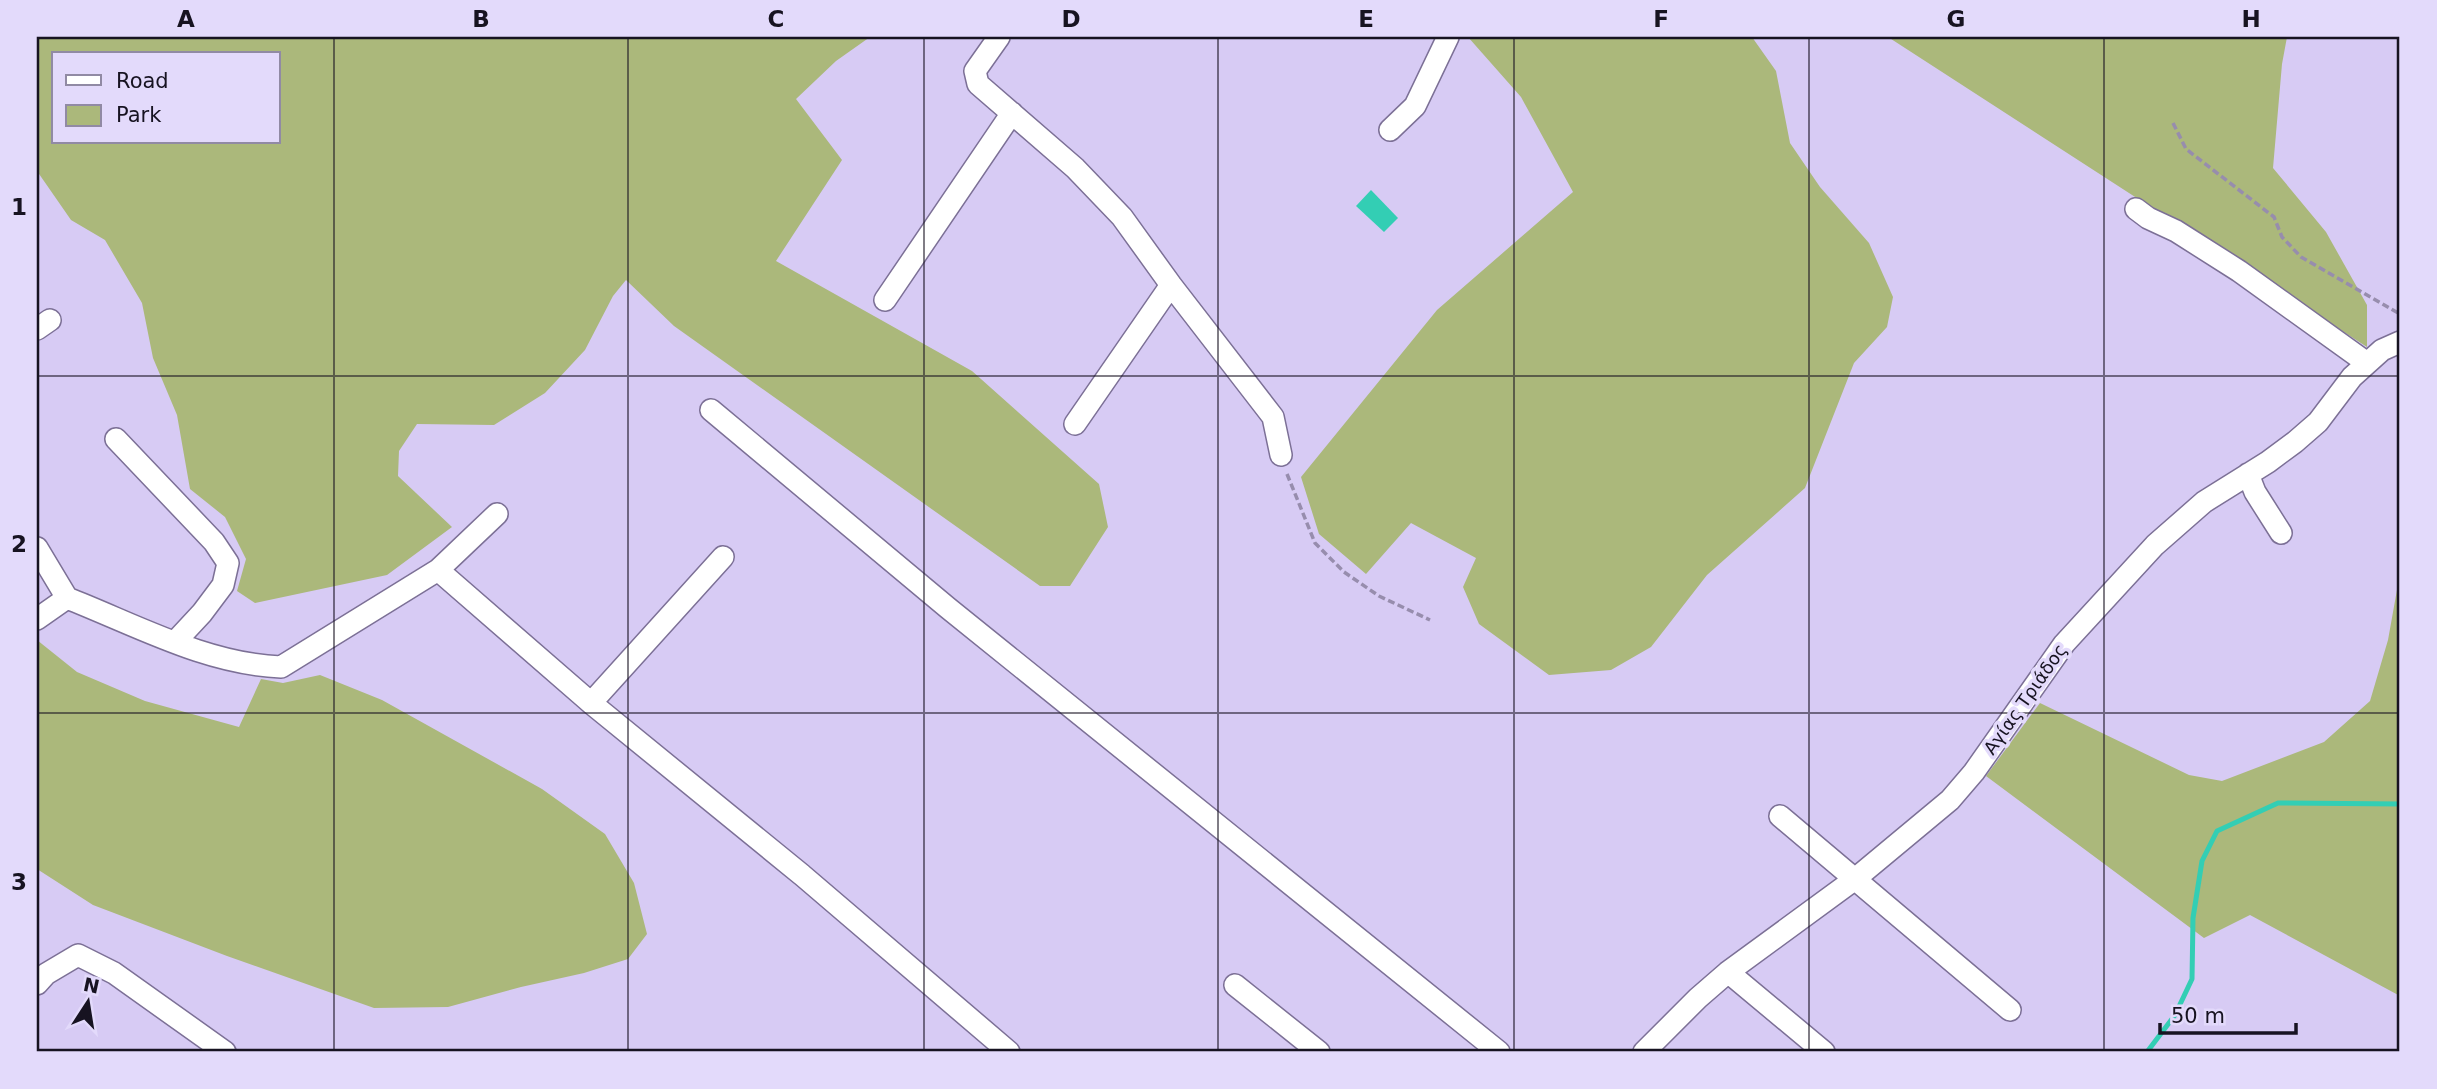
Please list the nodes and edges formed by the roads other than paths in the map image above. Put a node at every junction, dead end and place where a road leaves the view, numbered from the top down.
1 (999, 37) edge
2 (1448, 37) edge
3 (1012, 113) junction
4 (1390, 130) dead end
5 (2136, 209) dead end
6 (1171, 285) junction
7 (885, 300) dead end
8 (2400, 342) edge
9 (2367, 363) junction
10 (711, 410) dead end
11 (1075, 424) dead end
12 (116, 439) dead end
13 (1281, 455) road end
14 (2248, 474) junction
15 (497, 514) dead end
16 (2281, 533) dead end
17 (37, 548) edge
18 (723, 557) dead end
19 (438, 570) junction
20 (67, 598) junction
21 (37, 619) edge
22 (175, 642) junction
23 (591, 703) junction
24 (1780, 816) dead end
25 (1855, 879) junction
26 (1728, 972) junction
27 (37, 984) edge
28 (1236, 985) dead end
29 (2010, 1010) dead end
30 (225, 1052) edge
31 (1009, 1052) edge
32 (1320, 1052) edge
33 (1499, 1052) edge
34 (1644, 1052) edge
35 (1824, 1052) edge

1 - 3 street
2 - 4 street
3 - 6 street
3 - 7 street
5 - 9 street
6 - 11 street
6 - 13 street
8 - 9 street, Αγίας Τριάδος
9 - 14 street, Αγίας Τριάδος
10 - 33 street
12 - 22 street
14 - 16 street
14 - 25 street, Αγίας Τριάδος
15 - 19 street
17 - 20 street
18 - 23 street
19 - 22 street
19 - 23 street
20 - 21 street
20 - 22 street
23 - 31 street
24 - 25 street
25 - 26 street, Αγίας Τριάδος
25 - 29 street
26 - 34 street, Αγίας Τριάδος
26 - 35 street
27 - 30 street
28 - 32 street

